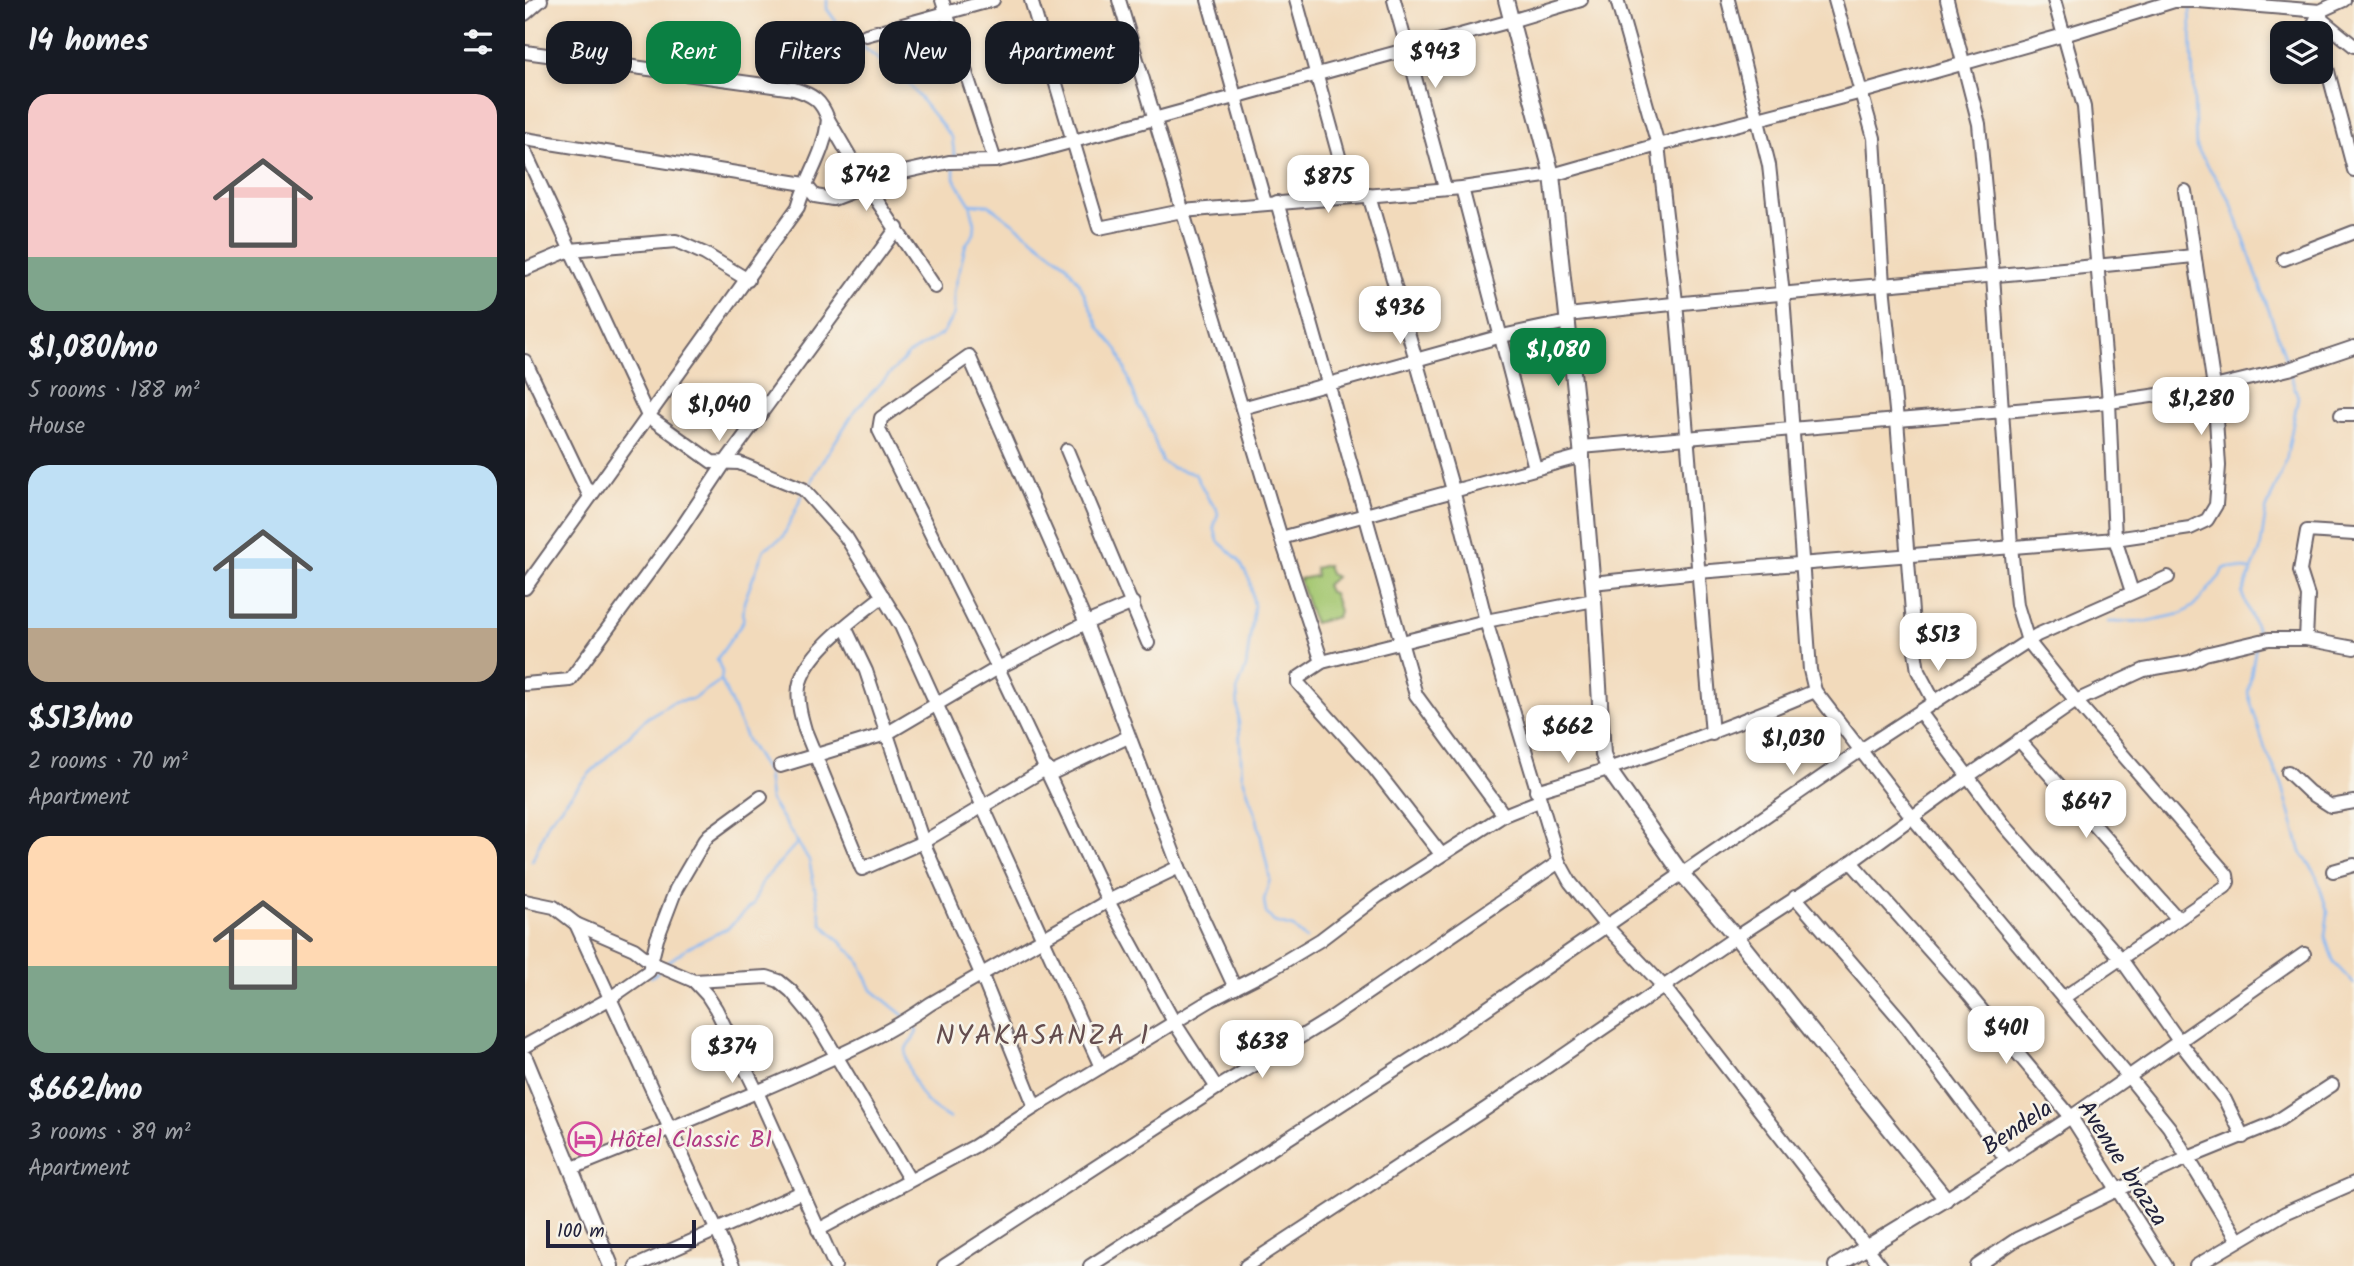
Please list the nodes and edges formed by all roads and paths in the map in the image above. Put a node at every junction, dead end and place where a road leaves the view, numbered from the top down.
1 (541, 0) edge
2 (993, 0) edge
3 (1031, 0) edge
4 (1119, 0) edge
5 (1207, 0) edge
6 (1296, 0) edge
7 (1394, 0) edge
8 (1506, 0) edge
9 (1581, 0) edge
10 (1617, 0) edge
11 (1728, 0) edge
12 (1835, 0) edge
13 (1947, 0) edge
14 (2054, 0) edge
15 (2344, 0) edge
16 (2187, 1) edge
17 (2198, 1) edge
18 (2294, 4) edge
19 (944, 6) edge
20 (2320, 11) junction
21 (525, 14) edge
22 (1511, 21) junction
23 (2315, 21) edge
24 (866, 35) dead end
25 (2064, 35) junction
26 (2354, 46) edge
27 (1406, 50) junction
28 (525, 51) edge
29 (1964, 63) junction
30 (1317, 75) junction
31 (2332, 84) edge
32 (1862, 92) junction
33 (1235, 98) junction
34 (828, 119) junction
35 (1154, 119) junction
36 (1758, 120) junction
37 (525, 139) edge
38 (1072, 142) junction
39 (1658, 145) junction
40 (2351, 150) edge
41 (525, 152) edge
42 (995, 161) junction
43 (2354, 170) edge
44 (1552, 176) junction
45 (805, 184) junction
46 (867, 186) junction
47 (1445, 188) junction
48 (1462, 188) junction
49 (2185, 191) dead end
50 (1369, 195) junction
51 (1350, 196) junction
52 (1271, 202) junction
53 (1182, 211) junction
54 (897, 229) junction
55 (2354, 232) edge
56 (570, 250) junction
57 (2193, 256) junction
58 (2284, 259) dead end
59 (2096, 267) junction
60 (525, 269) edge
61 (1993, 275) junction
62 (748, 280) junction
63 (1883, 285) junction
64 (935, 287) dead end
65 (1783, 295) junction
66 (1676, 302) junction
67 (1568, 318) junction
68 (1502, 336) junction
69 (2354, 346) edge
70 (1416, 359) junction
71 (525, 361) edge
72 (1329, 383) junction
73 (2214, 387) junction
74 (2109, 402) junction
75 (1242, 408) junction
76 (2003, 410) junction
77 (648, 416) junction
78 (1897, 420) junction
79 (1792, 428) junction
80 (1686, 437) junction
81 (1067, 450) dead end
82 (1582, 452) junction
83 (724, 464) junction
84 (1535, 468) junction
85 (1453, 490) junction
86 (590, 497) junction
87 (1365, 513) junction
88 (2354, 534) edge
89 (1281, 538) junction
90 (2115, 538) junction
91 (2011, 546) junction
92 (1907, 555) junction
93 (525, 564) edge
94 (1802, 564) junction
95 (1698, 572) junction
96 (2168, 577) dead end
97 (1592, 583) junction
98 (528, 584) edge
99 (2131, 592) junction
100 (883, 596) junction
101 (1594, 600) junction
102 (1133, 603) junction
103 (1486, 621) junction
104 (1086, 623) junction
105 (845, 627) junction
106 (2307, 639) junction
107 (2028, 641) junction
108 (1148, 643) dead end
109 (1400, 643) junction
110 (2354, 648) edge
111 (1322, 662) junction
112 (998, 668) junction
113 (525, 684) edge
114 (1815, 691) junction
115 (2076, 701) junction
116 (1934, 703) junction
117 (937, 706) junction
118 (1920, 712) junction
119 (886, 734) junction
120 (1712, 734) junction
121 (1128, 737) junction
122 (2019, 740) junction
123 (1861, 750) junction
124 (816, 757) junction
125 (780, 766) dead end
126 (1609, 770) junction
127 (1048, 771) junction
128 (2288, 772) dead end
129 (1967, 777) junction
130 (1538, 796) junction
131 (761, 797) dead end
132 (2354, 802) edge
133 (983, 806) junction
134 (1504, 815) junction
135 (1912, 817) junction
136 (923, 842) junction
137 (1441, 854) junction
138 (1559, 862) junction
139 (1851, 862) junction
140 (2354, 865) edge
141 (1178, 867) junction
142 (2333, 871) dead end
143 (1682, 874) junction
144 (1795, 898) junction
145 (525, 901) edge
146 (1108, 901) junction
147 (2177, 919) junction
148 (576, 924) junction
149 (1605, 925) junction
150 (1736, 937) junction
151 (1042, 938) junction
152 (2304, 954) dead end
153 (2121, 960) junction
154 (652, 963) junction
155 (982, 976) junction
156 (694, 981) junction
157 (1235, 988) junction
158 (1664, 988) junction
159 (2063, 998) junction
160 (609, 999) junction
161 (1174, 1022) junction
162 (2179, 1041) junction
163 (525, 1046) edge
164 (837, 1056) junction
165 (525, 1058) edge
166 (1101, 1066) junction
167 (2129, 1076) junction
168 (2332, 1085) dead end
169 (1217, 1088) junction
170 (757, 1092) junction
171 (1035, 1107) junction
172 (2070, 1117) junction
173 (671, 1129) junction
174 (2243, 1137) junction
175 (2187, 1158) junction
176 (2007, 1160) junction
177 (570, 1169) junction
178 (909, 1179) junction
179 (2354, 1183) edge
180 (2117, 1190) junction
181 (802, 1192) junction
182 (1946, 1199) junction
183 (715, 1230) junction
184 (818, 1230) junction
185 (2238, 1240) junction
186 (1866, 1246) junction
187 (611, 1266) edge
188 (636, 1266) edge
189 (733, 1266) edge
190 (835, 1266) edge
191 (944, 1266) edge
192 (1090, 1266) edge
193 (1246, 1266) edge
194 (1836, 1266) edge
195 (1881, 1266) edge
196 (1977, 1266) edge
197 (2166, 1266) edge
198 (2196, 1266) edge

1 - 21 street
2 - 19 street
3 - 38 street
4 - 35 street
5 - 33 street
6 - 30 street
7 - 27 street
8 - 22 street
9 - 22 street
10 - 39 street
11 - 36 street
12 - 32 street
13 - 29 street
14 - 25 street
15 - 20 street
16 - 17 street
16 - 25 street
17 - 18 street
18 - 20 street
19 - 24 street
19 - 42 street
20 - 23 street
20 - 26 street
22 - 27 street
22 - 44 street
25 - 29 street
25 - 59 street
27 - 30 street
27 - 47 street
28 - 34 street
29 - 32 street
29 - 61 street
30 - 33 street
30 - 51 street
31 - 40 street
32 - 36 street
32 - 63 street
33 - 35 street
33 - 52 street
34 - 45 street
34 - 46 street
35 - 38 street
35 - 53 street
36 - 39 street
36 - 65 street
37 - 45 street
38 - 42 street
38 - 53 street
39 - 44 street
39 - 66 street
40 - 43 street
41 - 56 street
42 - 46 street
44 - 48 street
44 - 67 street
45 - 46 street
45 - 62 street
46 - 54 street
47 - 48 street
47 - 50 street
48 - 68 street
49 - 57 street
50 - 51 street
50 - 70 street
51 - 52 street
52 - 53 street
52 - 72 street
53 - 75 street
54 - 64 street
54 - 83 street
55 - 58 street
56 - 60 street
56 - 62 street
56 - 77 street
57 - 59 street
57 - 73 street
59 - 61 street
59 - 74 street
61 - 63 street
61 - 76 street
62 - 77 street
63 - 65 street
63 - 78 street
65 - 66 street
65 - 79 street
66 - 67 street
66 - 80 street
67 - 68 street
67 - 82 street
68 - 70 street
68 - 84 street
69 - 73 street
70 - 72 street
70 - 85 street
71 - 86 street
72 - 75 street
72 - 87 street
73 - 74 street
73 - 90 street
74 - 76 street
74 - 90 street
75 - 89 street
76 - 78 street
76 - 91 street
77 - 83 street
77 - 86 street
78 - 79 street
78 - 92 street
79 - 80 street
79 - 94 street
80 - 82 street
80 - 95 street
81 - 102 street
82 - 84 street
82 - 97 street
83 - 100 street
83 - 113 street
84 - 85 street
85 - 87 street
85 - 103 street
86 - 98 street
87 - 89 street
87 - 109 street
88 - 106 street
89 - 111 street
90 - 91 street
90 - 99 street
91 - 92 street
91 - 107 street
92 - 94 street
92 - 116 street
93 - 98 street
94 - 95 street
94 - 114 street
95 - 97 street
95 - 120 street
96 - 99 street
97 - 101 street
99 - 107 street
100 - 105 street
100 - 117 street
101 - 103 street
101 - 126 street
102 - 104 street
102 - 108 street
103 - 109 street
103 - 130 street
104 - 112 street
104 - 112 street
104 - 121 street
105 - 119 street
105 - 124 street
106 - 110 street
106 - 115 street
107 - 115 street
107 - 116 street
109 - 111 street
109 - 134 street
111 - 137 street
112 - 117 street
112 - 127 street
114 - 120 street
114 - 123 street
115 - 122 street
115 - 147 street
116 - 118 street
117 - 119 street
117 - 133 street
118 - 123 street
118 - 129 street
119 - 124 street
119 - 136 street
120 - 126 street
121 - 127 street
121 - 141 street
122 - 129 street
122 - 147 street
123 - 135 street
123 - 143 street
124 - 125 street
124 - 136 street
126 - 130 street
126 - 143 street
127 - 133 street
127 - 146 street
128 - 132 street
129 - 135 street
129 - 153 street
130 - 134 street
130 - 138 street
131 - 154 street
133 - 136 street
133 - 151 street
134 - 137 street
135 - 139 street
135 - 159 street
136 - 155 street
137 - 157 street
138 - 149 street
138 - 169 street
139 - 144 street
139 - 172 street, Avenue brazza
140 - 142 street
141 - 146 street
141 - 157 street
143 - 149 street
143 - 150 street
144 - 150 street
144 - 176 street
145 - 148 street
146 - 151 street
146 - 161 street
147 - 153 street
148 - 154 street
148 - 160 street
149 - 158 street
149 - 192 street
150 - 158 street
150 - 182 street
151 - 155 street
151 - 166 street
152 - 162 street, Bendela
153 - 159 street
153 - 162 street
154 - 156 street
154 - 160 street
155 - 164 street
155 - 171 street
156 - 164 street
156 - 170 street
157 - 161 street
158 - 186 street
158 - 193 street
159 - 167 street
160 - 163 street
160 - 173 street
161 - 166 street
161 - 169 street
162 - 167 street, Bendela
162 - 174 street
164 - 170 street
164 - 178 street
165 - 177 street
166 - 171 street
167 - 172 street, Bendela
167 - 175 street
168 - 174 street
169 - 191 street
170 - 173 street
170 - 181 street
171 - 178 street
172 - 176 street, Bendela
172 - 180 street, Avenue brazza
173 - 177 street
173 - 183 street
174 - 175 street
175 - 180 street
175 - 185 street
176 - 182 street, Bendela
177 - 187 street
178 - 184 street
179 - 185 street
180 - 196 street
180 - 197 street, Avenue brazza
181 - 183 street
181 - 184 street
182 - 186 street
183 - 188 street
183 - 189 street
184 - 190 street
185 - 198 street
186 - 194 street
186 - 195 street

